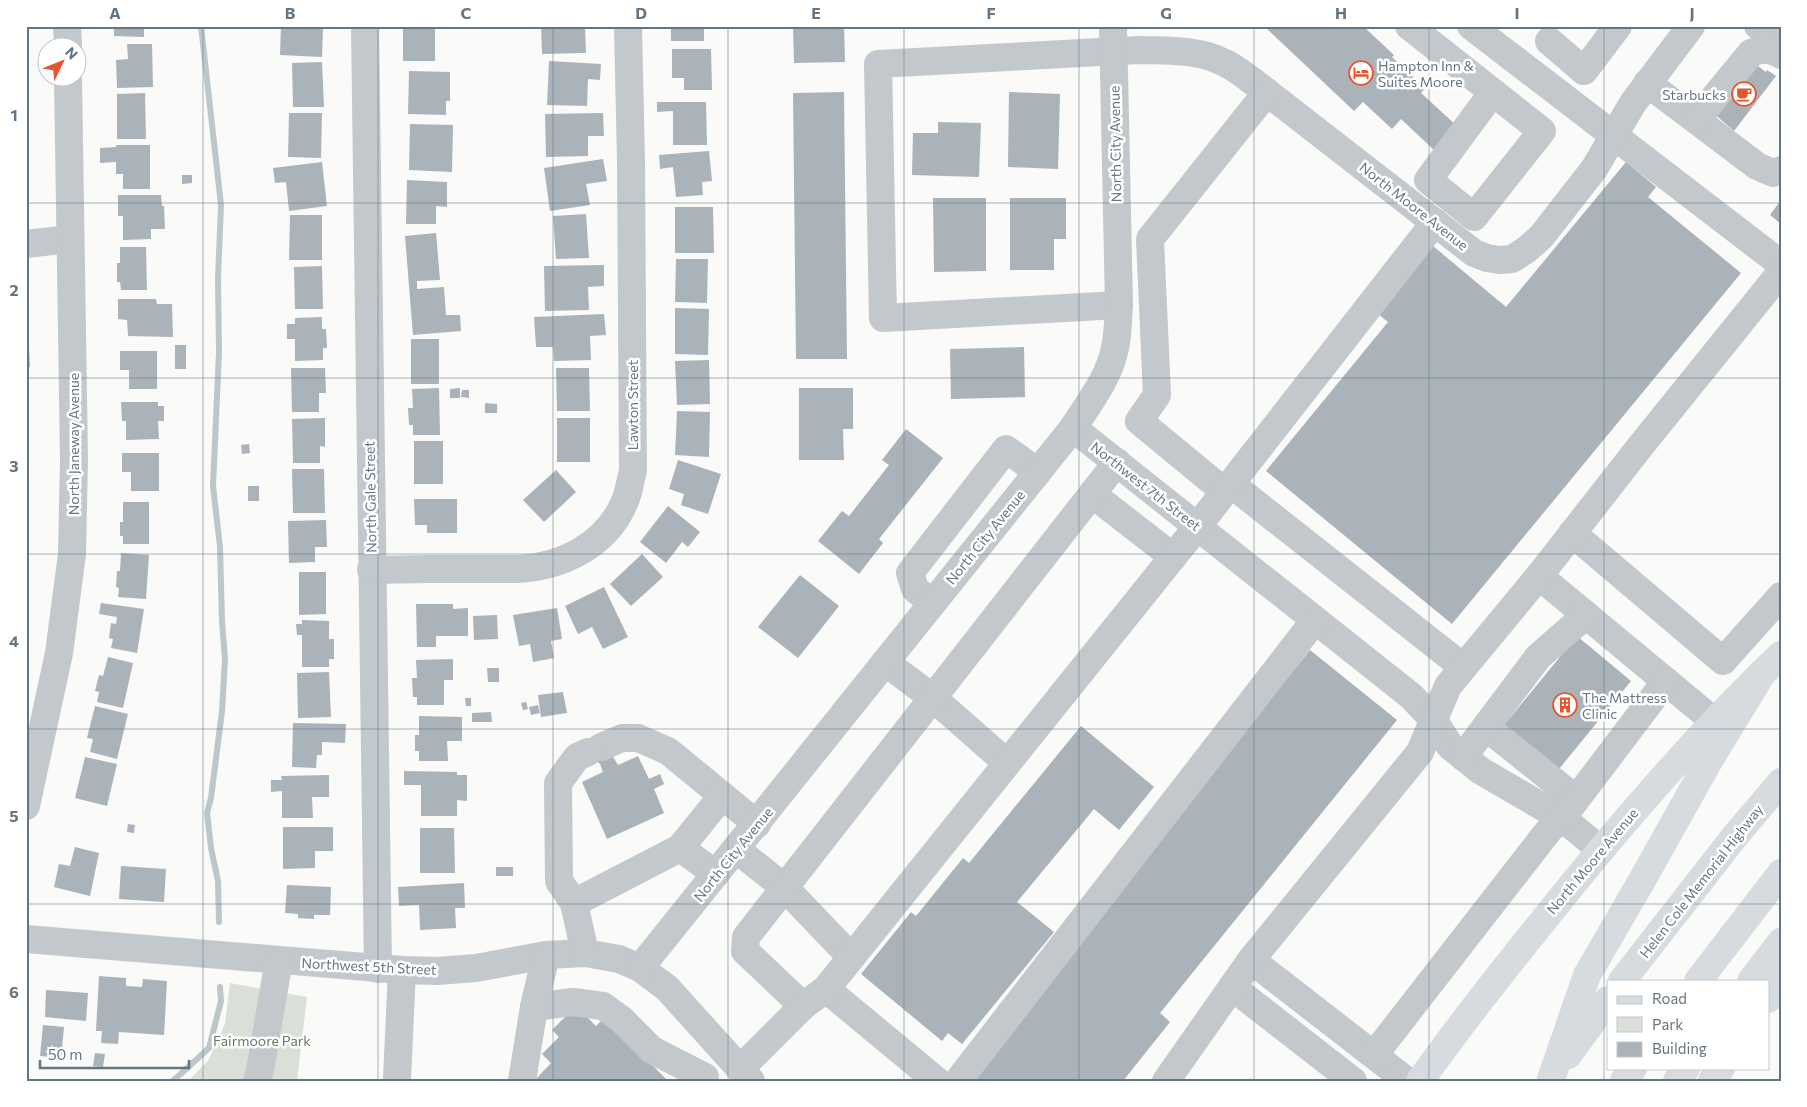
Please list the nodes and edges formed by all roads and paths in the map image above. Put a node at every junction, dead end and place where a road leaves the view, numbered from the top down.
1 (365, 26) edge
2 (628, 26) edge
3 (1409, 26) edge
4 (1471, 26) edge
5 (1618, 26) edge
6 (1691, 26) edge
7 (1758, 26) edge
8 (1554, 33) edge
9 (1113, 38) edge
10 (1781, 40) edge
11 (1497, 46) junction
12 (1781, 55) edge
13 (1528, 71) junction
14 (1648, 83) junction
15 (68, 88) edge
16 (1267, 92) junction
17 (1696, 120) junction
18 (1614, 135) junction
19 (1777, 172) edge
20 (1435, 222) junction
21 (70, 238) junction
22 (26, 244) edge
23 (1781, 264) edge
24 (1781, 272) edge
25 (1119, 305) junction
26 (1073, 428) junction
27 (1117, 462) junction
28 (1038, 472) junction
29 (1228, 488) junction
30 (1092, 494) junction
31 (1197, 527) junction
32 (1572, 533) junction
33 (1173, 557) junction
34 (371, 570) junction
35 (1539, 576) junction
36 (1781, 596) edge
37 (932, 603) junction
38 (1586, 615) junction
39 (1315, 620) junction
40 (885, 662) junction
41 (1772, 663) edge
42 (1463, 667) junction
43 (1666, 682) junction
44 (933, 698) junction
45 (1433, 719) junction
46 (1715, 722) junction
47 (1486, 727) junction
48 (1463, 757) junction
49 (1008, 763) junction
50 (1781, 782) edge
51 (722, 796) junction
52 (26, 806) edge
53 (1569, 808) junction
54 (757, 824) junction
55 (680, 848) junction
56 (736, 849) junction
57 (1600, 849) junction
58 (716, 874) junction
59 (1781, 874) edge
60 (785, 888) junction
61 (574, 903) junction
62 (26, 939) edge
63 (1781, 942) edge
64 (585, 953) junction
65 (546, 955) junction
66 (851, 957) junction
67 (279, 960) junction
68 (1251, 960) junction
69 (640, 968) junction
70 (390, 969) junction
71 (1623, 980) edge
72 (1699, 980) edge
73 (1752, 980) edge
74 (1781, 981) edge
75 (1232, 987) junction
76 (826, 989) junction
77 (1770, 996) edge
78 (1607, 1001) edge
79 (803, 1006) junction
80 (534, 1007) junction
81 (1374, 1055) junction
82 (740, 1068) edge
83 (1632, 1070) edge
84 (1685, 1070) edge
85 (1720, 1070) edge
86 (397, 1079) dead end
87 (703, 1079) edge
88 (1550, 1080) edge
89 (257, 1081) edge
90 (522, 1081) edge
91 (937, 1081) edge
92 (958, 1081) edge
93 (1166, 1081) edge
94 (1353, 1081) edge
95 (1407, 1081) edge
96 (1420, 1081) edge
97 (1624, 1081) edge
98 (1677, 1081) edge
99 (1712, 1081) edge

1 - 34 street, North Gale Street
2 - 34 street, Lawton Street
3 - 11 street
4 - 11 street
5 - 8 street
6 - 14 street, North Moore Avenue
7 - 10 street
8 - 13 street
9 - 16 street, North Moore Avenue
9 - 25 street, North City Avenue
9 - 25 street, North Moore Avenue
11 - 13 street
12 - 17 street
13 - 18 street
14 - 17 street
14 - 18 street, North Moore Avenue
15 - 21 street, North Janeway Avenue
16 - 20 street, North Moore Avenue
16 - 29 street
17 - 19 street
18 - 20 street, North Moore Avenue
18 - 23 street
20 - 29 street
21 - 22 street
21 - 52 street, North Janeway Avenue
24 - 32 street
25 - 26 street, North City Avenue
26 - 27 street, Northwest 7th Street
26 - 28 street, North City Avenue
27 - 30 street
27 - 31 street, Northwest 7th Street
28 - 37 street, North City Avenue
28 - 37 street
29 - 31 street
29 - 42 street
30 - 33 street
30 - 44 street
31 - 33 street
31 - 39 street, Northwest 7th Street
32 - 35 street
32 - 36 street
33 - 49 street
34 - 70 street, North Gale Street
35 - 38 street
35 - 42 street
37 - 40 street, North City Avenue
38 - 43 street
38 - 47 street
39 - 45 street, Northwest 7th Street
39 - 92 street
40 - 44 street
40 - 54 street, North City Avenue
41 - 46 main road, North Moore Avenue
41 - 88 main road
42 - 45 street
43 - 46 street
43 - 53 street
44 - 49 street
44 - 60 street
45 - 48 street, Northwest 7th Street
45 - 68 street
46 - 57 main road, North Moore Avenue
47 - 48 street
47 - 53 street
48 - 53 street, Northwest 7th Street
49 - 66 street
50 - 71 main road, Helen Cole Memorial Highway
51 - 54 street
51 - 55 street
51 - 61 street
53 - 57 street
53 - 81 street
54 - 56 street, North City Avenue
55 - 58 street
55 - 61 street
56 - 58 street, North City Avenue
56 - 60 street
57 - 96 main road, North Moore Avenue
58 - 69 street, North City Avenue
59 - 72 main road
60 - 66 street
60 - 79 street
61 - 64 street
62 - 67 street, Northwest 5th Street
63 - 73 main road
64 - 65 street, Northwest 5th Street
64 - 69 street, Northwest 5th Street
65 - 70 street, Northwest 5th Street
65 - 80 street
66 - 76 street
67 - 70 street, Northwest 5th Street
67 - 89 street
68 - 75 street
68 - 81 street
69 - 82 street, Northwest 5th Street
70 - 86 street, North Gale Street
74 - 77 main road
75 - 93 street
75 - 94 street
76 - 79 street
76 - 91 street
78 - 88 main road
79 - 82 street
80 - 87 street
80 - 90 street
81 - 95 street
82 - 87 street
83 - 97 main road
84 - 98 main road
85 - 99 main road

